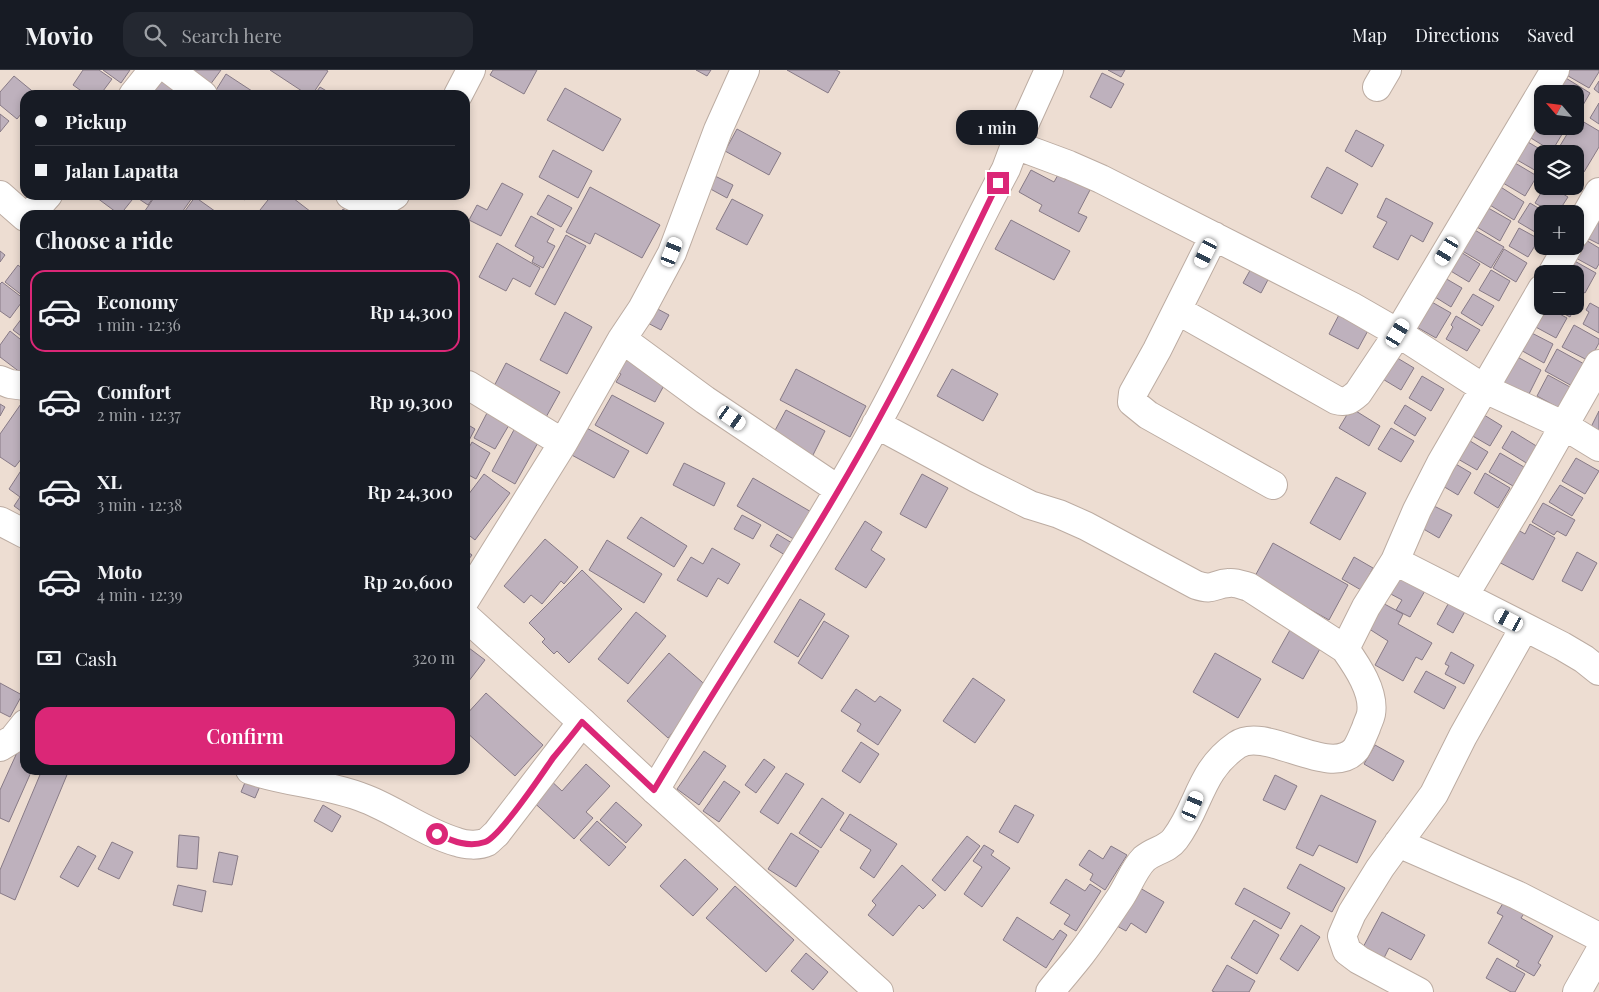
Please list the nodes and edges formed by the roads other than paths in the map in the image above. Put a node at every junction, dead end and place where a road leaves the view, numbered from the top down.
1 (153, 70) edge
2 (170, 70) edge
3 (471, 70) edge
4 (745, 70) edge
5 (1049, 70) edge
6 (1555, 70) edge
7 (137, 90) edge
8 (196, 90) edge
9 (461, 90) edge
10 (1015, 145) junction
11 (1599, 192) edge
12 (0, 195) edge
13 (44, 200) edge
14 (363, 200) edge
15 (388, 200) edge
16 (34, 210) edge
17 (20, 213) edge
18 (1584, 218) edge
19 (1214, 236) junction
20 (1534, 303) edge
21 (1177, 310) junction
22 (1398, 333) junction
23 (622, 339) junction
24 (1599, 364) edge
25 (0, 380) edge
26 (20, 385) edge
27 (470, 386) edge
28 (1484, 389) junction
29 (876, 424) junction
30 (1563, 425) junction
31 (563, 443) junction
32 (1599, 447) edge
33 (1273, 485) dead end
34 (839, 490) junction
35 (0, 521) edge
36 (20, 531) edge
37 (1395, 561) junction
38 (470, 592) edge
39 (1464, 596) junction
40 (470, 621) edge
41 (1524, 628) junction
42 (1345, 649) junction
43 (1599, 671) edge
44 (582, 722) junction
45 (20, 730) edge
46 (0, 747) edge
47 (268, 775) edge
48 (654, 790) junction
49 (1398, 843) junction
50 (1599, 936) edge
51 (1599, 953) edge
52 (879, 992) edge
53 (1050, 992) edge
54 (1419, 992) edge
55 (1577, 992) edge

1 - 7 street
2 - 8 street
3 - 9 street
4 - 23 street
5 - 10 street
6 - 22 street
10 - 19 street
10 - 29 street
11 - 18 street
12 - 17 street
13 - 16 street
14 - 15 street
19 - 21 street
19 - 22 street
20 - 28 street
21 - 22 street
21 - 33 street
22 - 28 street
23 - 31 street
23 - 34 street
24 - 30 street
25 - 26 street
27 - 31 street
28 - 30 street
28 - 37 street
29 - 34 street
29 - 42 street
30 - 32 street
30 - 39 street
31 - 38 street
34 - 48 street
35 - 36 street
37 - 39 street
37 - 42 street
39 - 41 street
40 - 44 street
41 - 43 street
41 - 49 street
42 - 53 street
44 - 47 street
44 - 48 street
45 - 46 street
48 - 52 street
49 - 50 street
49 - 54 street
51 - 55 street

